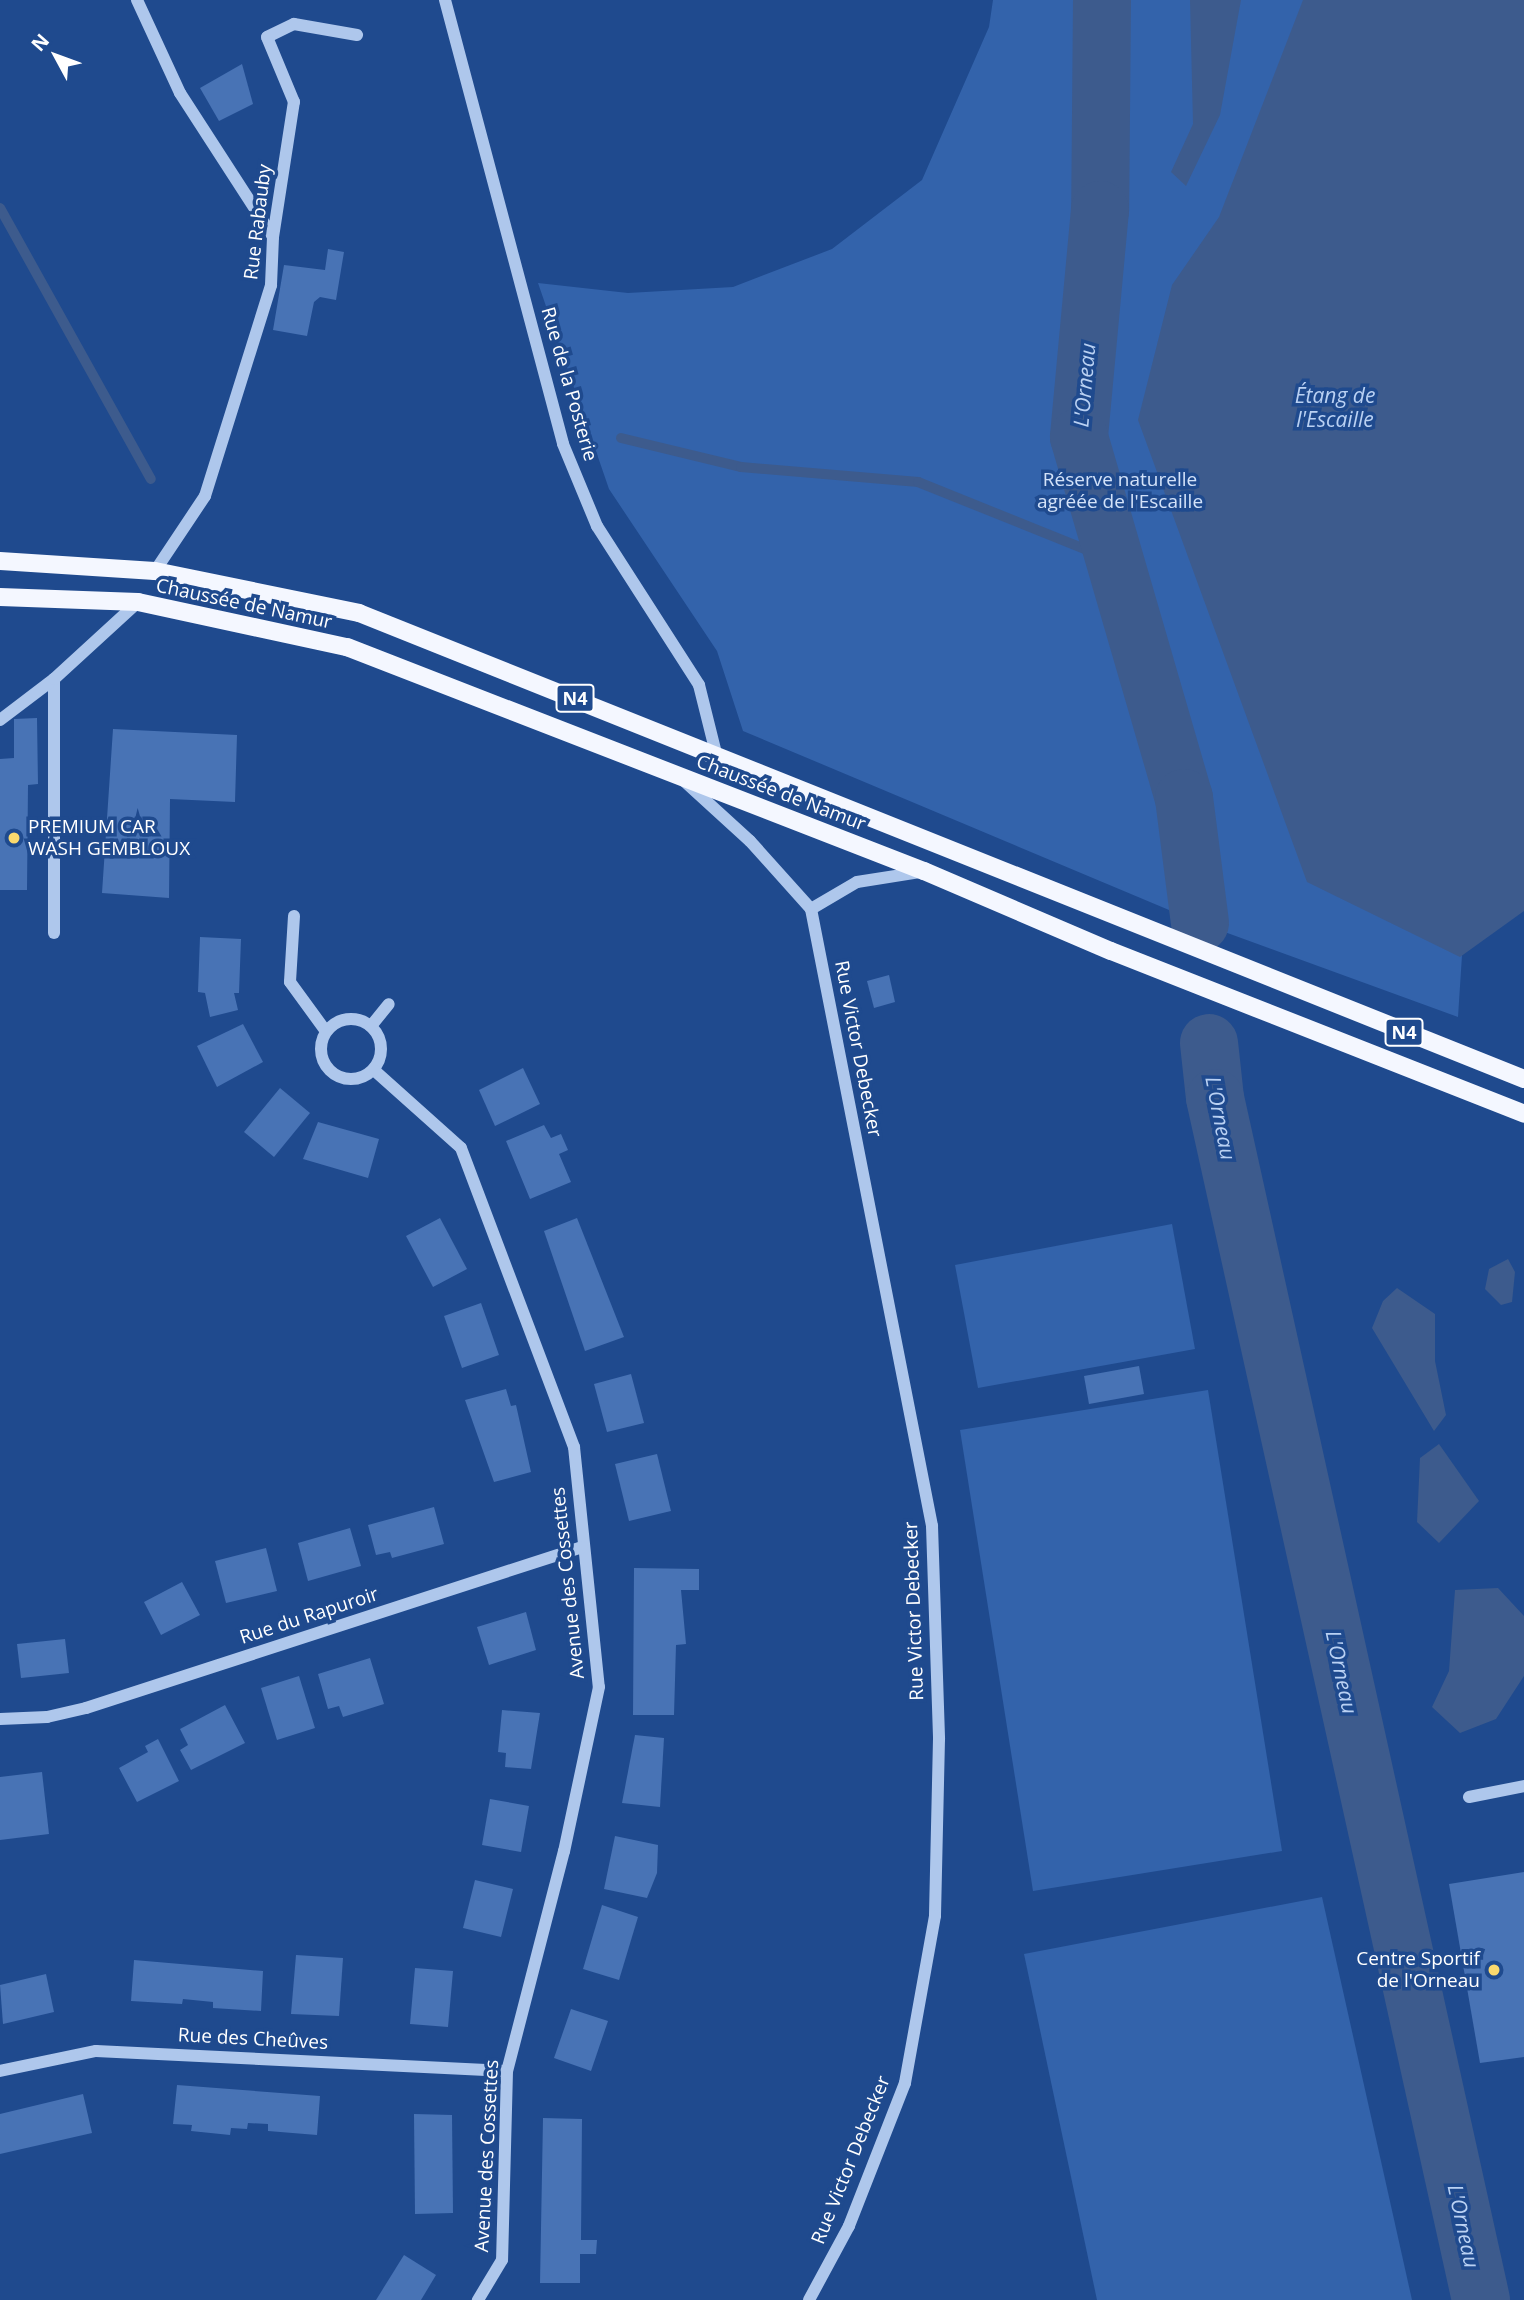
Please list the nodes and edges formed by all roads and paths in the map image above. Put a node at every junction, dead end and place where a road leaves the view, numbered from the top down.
1 (137, 0) edge
2 (445, 0) edge
3 (357, 34) dead end
4 (273, 237) junction
5 (0, 561) edge
6 (155, 571) junction
7 (0, 597) edge
8 (138, 602) junction
9 (54, 679) junction
10 (0, 720) edge
11 (716, 753) junction
12 (680, 776) junction
13 (924, 871) junction
14 (811, 909) junction
15 (294, 916) dead end
16 (54, 933) dead end
17 (388, 1004) dead end
18 (371, 1026) junction
19 (325, 1030) junction
20 (375, 1071) junction
21 (1524, 1079) edge
22 (1524, 1114) edge
23 (582, 1547) junction
24 (0, 1719) edge
25 (1524, 1786) edge
26 (1469, 1797) dead end
27 (0, 2071) edge
28 (507, 2071) junction
29 (478, 2300) edge
30 (809, 2300) edge

1 - 4 street
2 - 11 street, Rue de la Posterie
3 - 4 street, Rue Rabauby
4 - 6 street, Rue Rabauby
5 - 6 main road, Chaussée de Namur / N4
6 - 11 main road, Chaussée de Namur / N4
7 - 8 main road, Chaussée de Namur / N4
8 - 9 street
8 - 12 main road, Chaussée de Namur / N4
9 - 10 street
9 - 16 street
11 - 21 main road, Chaussée de Namur / N4
12 - 13 main road, Chaussée de Namur / N4
12 - 14 street
13 - 14 street
13 - 22 main road, Chaussée de Namur / N4
14 - 30 street, Rue Victor Debecker
15 - 19 street
17 - 18 street
18 - 19 street
18 - 20 street
19 - 20 street
20 - 23 street, Avenue des Cossettes
23 - 24 street, Rue du Rapuroir
23 - 28 street, Avenue des Cossettes
25 - 26 street
27 - 28 street, Rue des Cheûves
28 - 29 street, Avenue des Cossettes

